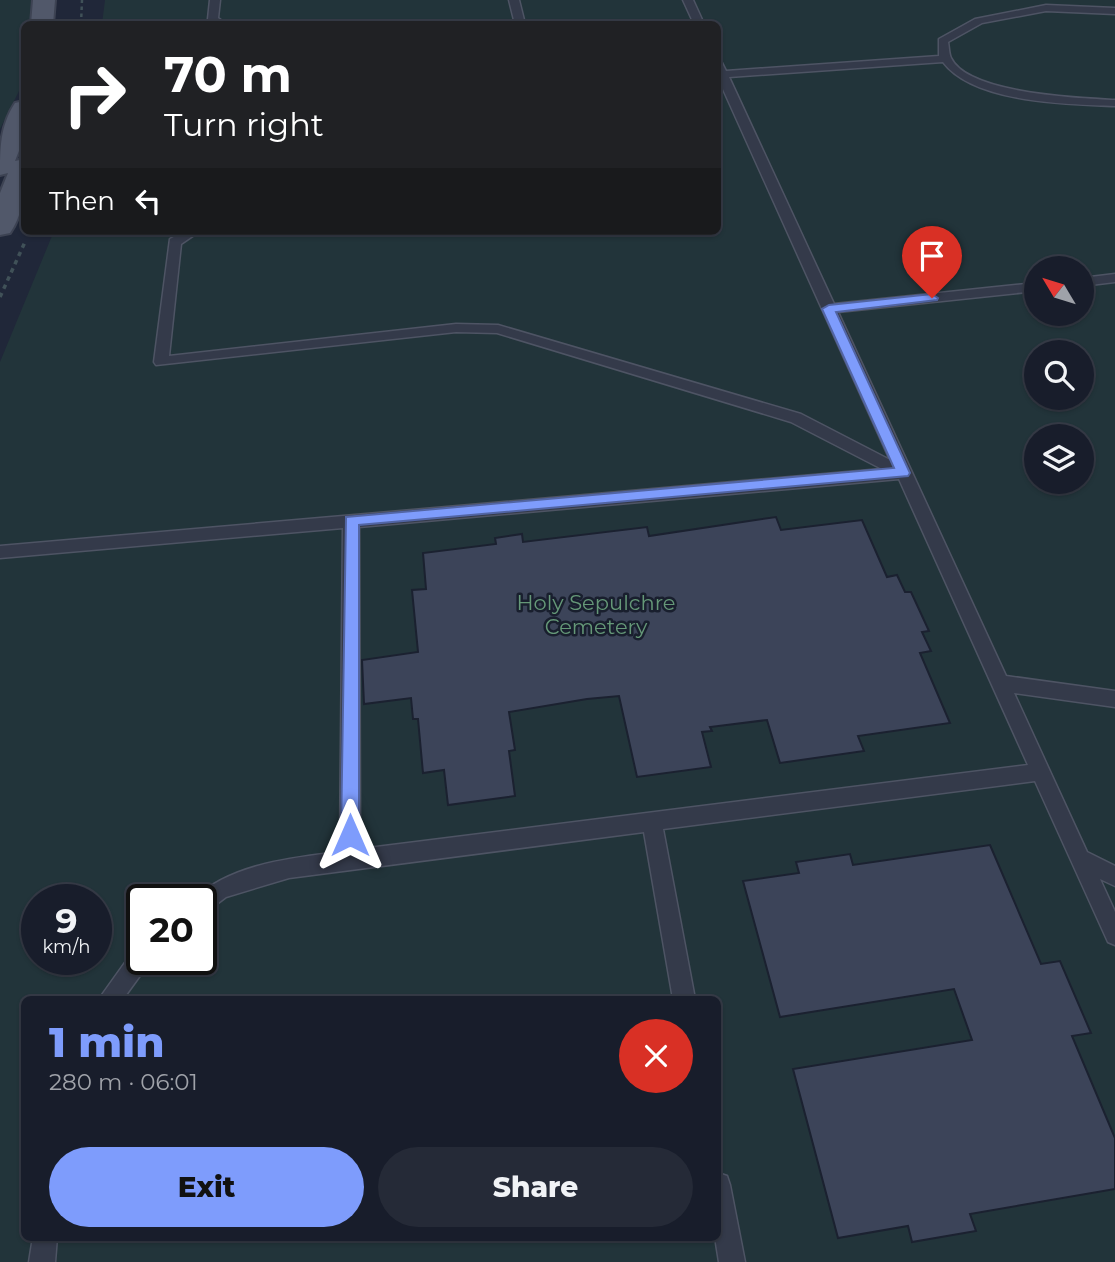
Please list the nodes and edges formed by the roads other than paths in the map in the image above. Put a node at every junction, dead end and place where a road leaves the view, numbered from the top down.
1 (44, 0) edge
2 (59, 0) edge
3 (215, 0) edge
4 (514, 0) edge
5 (688, 0) edge
6 (1042, 4) edge
7 (1115, 11) edge
8 (42, 21) edge
9 (58, 21) edge
10 (216, 21) edge
11 (519, 21) edge
12 (698, 21) edge
13 (946, 59) junction
14 (721, 73) edge
15 (721, 77) edge
16 (1115, 103) edge
17 (21, 120) edge
18 (0, 167) edge
19 (21, 174) edge
20 (0, 227) edge
21 (187, 235) edge
22 (1115, 278) edge
23 (1094, 281) edge
24 (1024, 288) edge
25 (829, 309) junction
26 (903, 473) junction
27 (351, 521) junction
28 (0, 552) edge
29 (999, 683) junction
30 (1115, 699) edge
31 (1041, 772) junction
32 (652, 822) junction
33 (1079, 858) junction
34 (350, 862) junction
35 (1115, 876) edge
36 (217, 892) edge
37 (1115, 935) edge
38 (128, 975) edge
39 (112, 996) edge
40 (683, 996) edge
41 (721, 1202) edge
42 (45, 1241) edge
43 (42, 1262) edge
44 (732, 1262) edge

1 - 8 main road
2 - 9 main road
3 - 10 lane
4 - 11 lane
5 - 12 lane
6 - 7 lane
6 - 13 lane
13 - 14 lane
13 - 16 lane
15 - 25 lane
17 - 18 main road
19 - 20 main road
21 - 26 lane
22 - 23 lane
24 - 25 lane
25 - 26 lane
26 - 27 lane
26 - 29 lane
27 - 28 lane
27 - 34 lane
29 - 30 lane
29 - 31 lane
31 - 32 lane
31 - 33 lane
32 - 34 lane
32 - 40 lane
33 - 35 lane
33 - 37 lane
34 - 36 lane
38 - 39 lane
41 - 44 lane
42 - 43 lane

